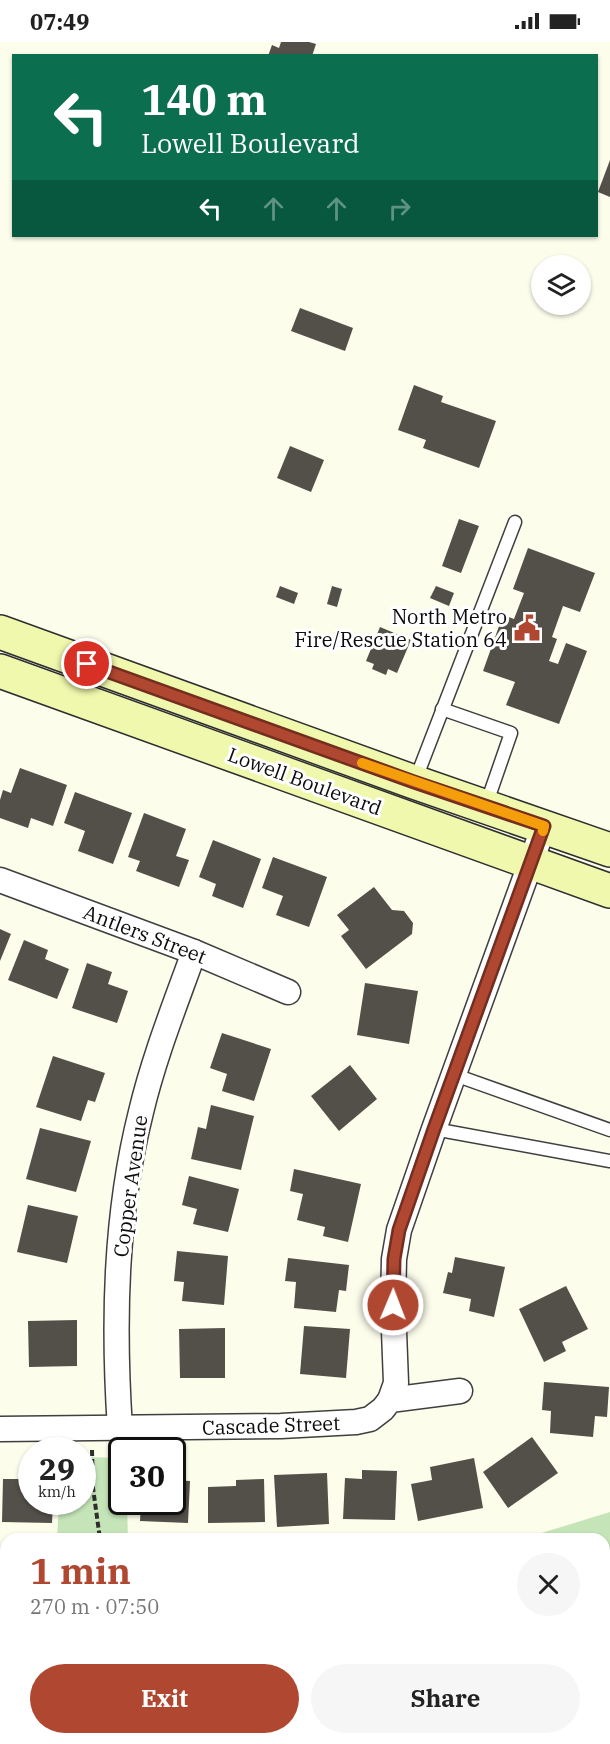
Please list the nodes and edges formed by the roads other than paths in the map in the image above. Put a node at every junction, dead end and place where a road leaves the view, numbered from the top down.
1 (515, 522) dead end
2 (0, 633) edge
3 (0, 671) edge
4 (442, 709) junction
5 (414, 782) junction
6 (486, 807) junction
7 (544, 826) junction
8 (610, 850) edge
9 (532, 863) junction
10 (0, 880) edge
11 (610, 891) edge
12 (194, 952) junction
13 (288, 992) dead end
14 (455, 1075) junction
15 (434, 1129) junction
16 (610, 1130) edge
17 (610, 1161) edge
18 (460, 1391) dead end
19 (390, 1400) junction
20 (0, 1429) edge
21 (120, 1429) junction

1 - 4 lane
2 - 5 main road, Lowell Boulevard
3 - 9 main road, Lowell Boulevard
4 - 5 lane
4 - 6 lane
5 - 6 main road, Lowell Boulevard
6 - 7 main road, Lowell Boulevard
7 - 8 main road, Lowell Boulevard
7 - 9 street
9 - 11 main road, Lowell Boulevard
9 - 14 street
10 - 12 street, Antlers Street
12 - 13 street, Antlers Street
12 - 21 street, Copper Avenue
14 - 15 street
14 - 16 lane
15 - 17 lane
15 - 19 street
18 - 19 street
19 - 21 street, Cascade Street
20 - 21 street, Cascade Street

